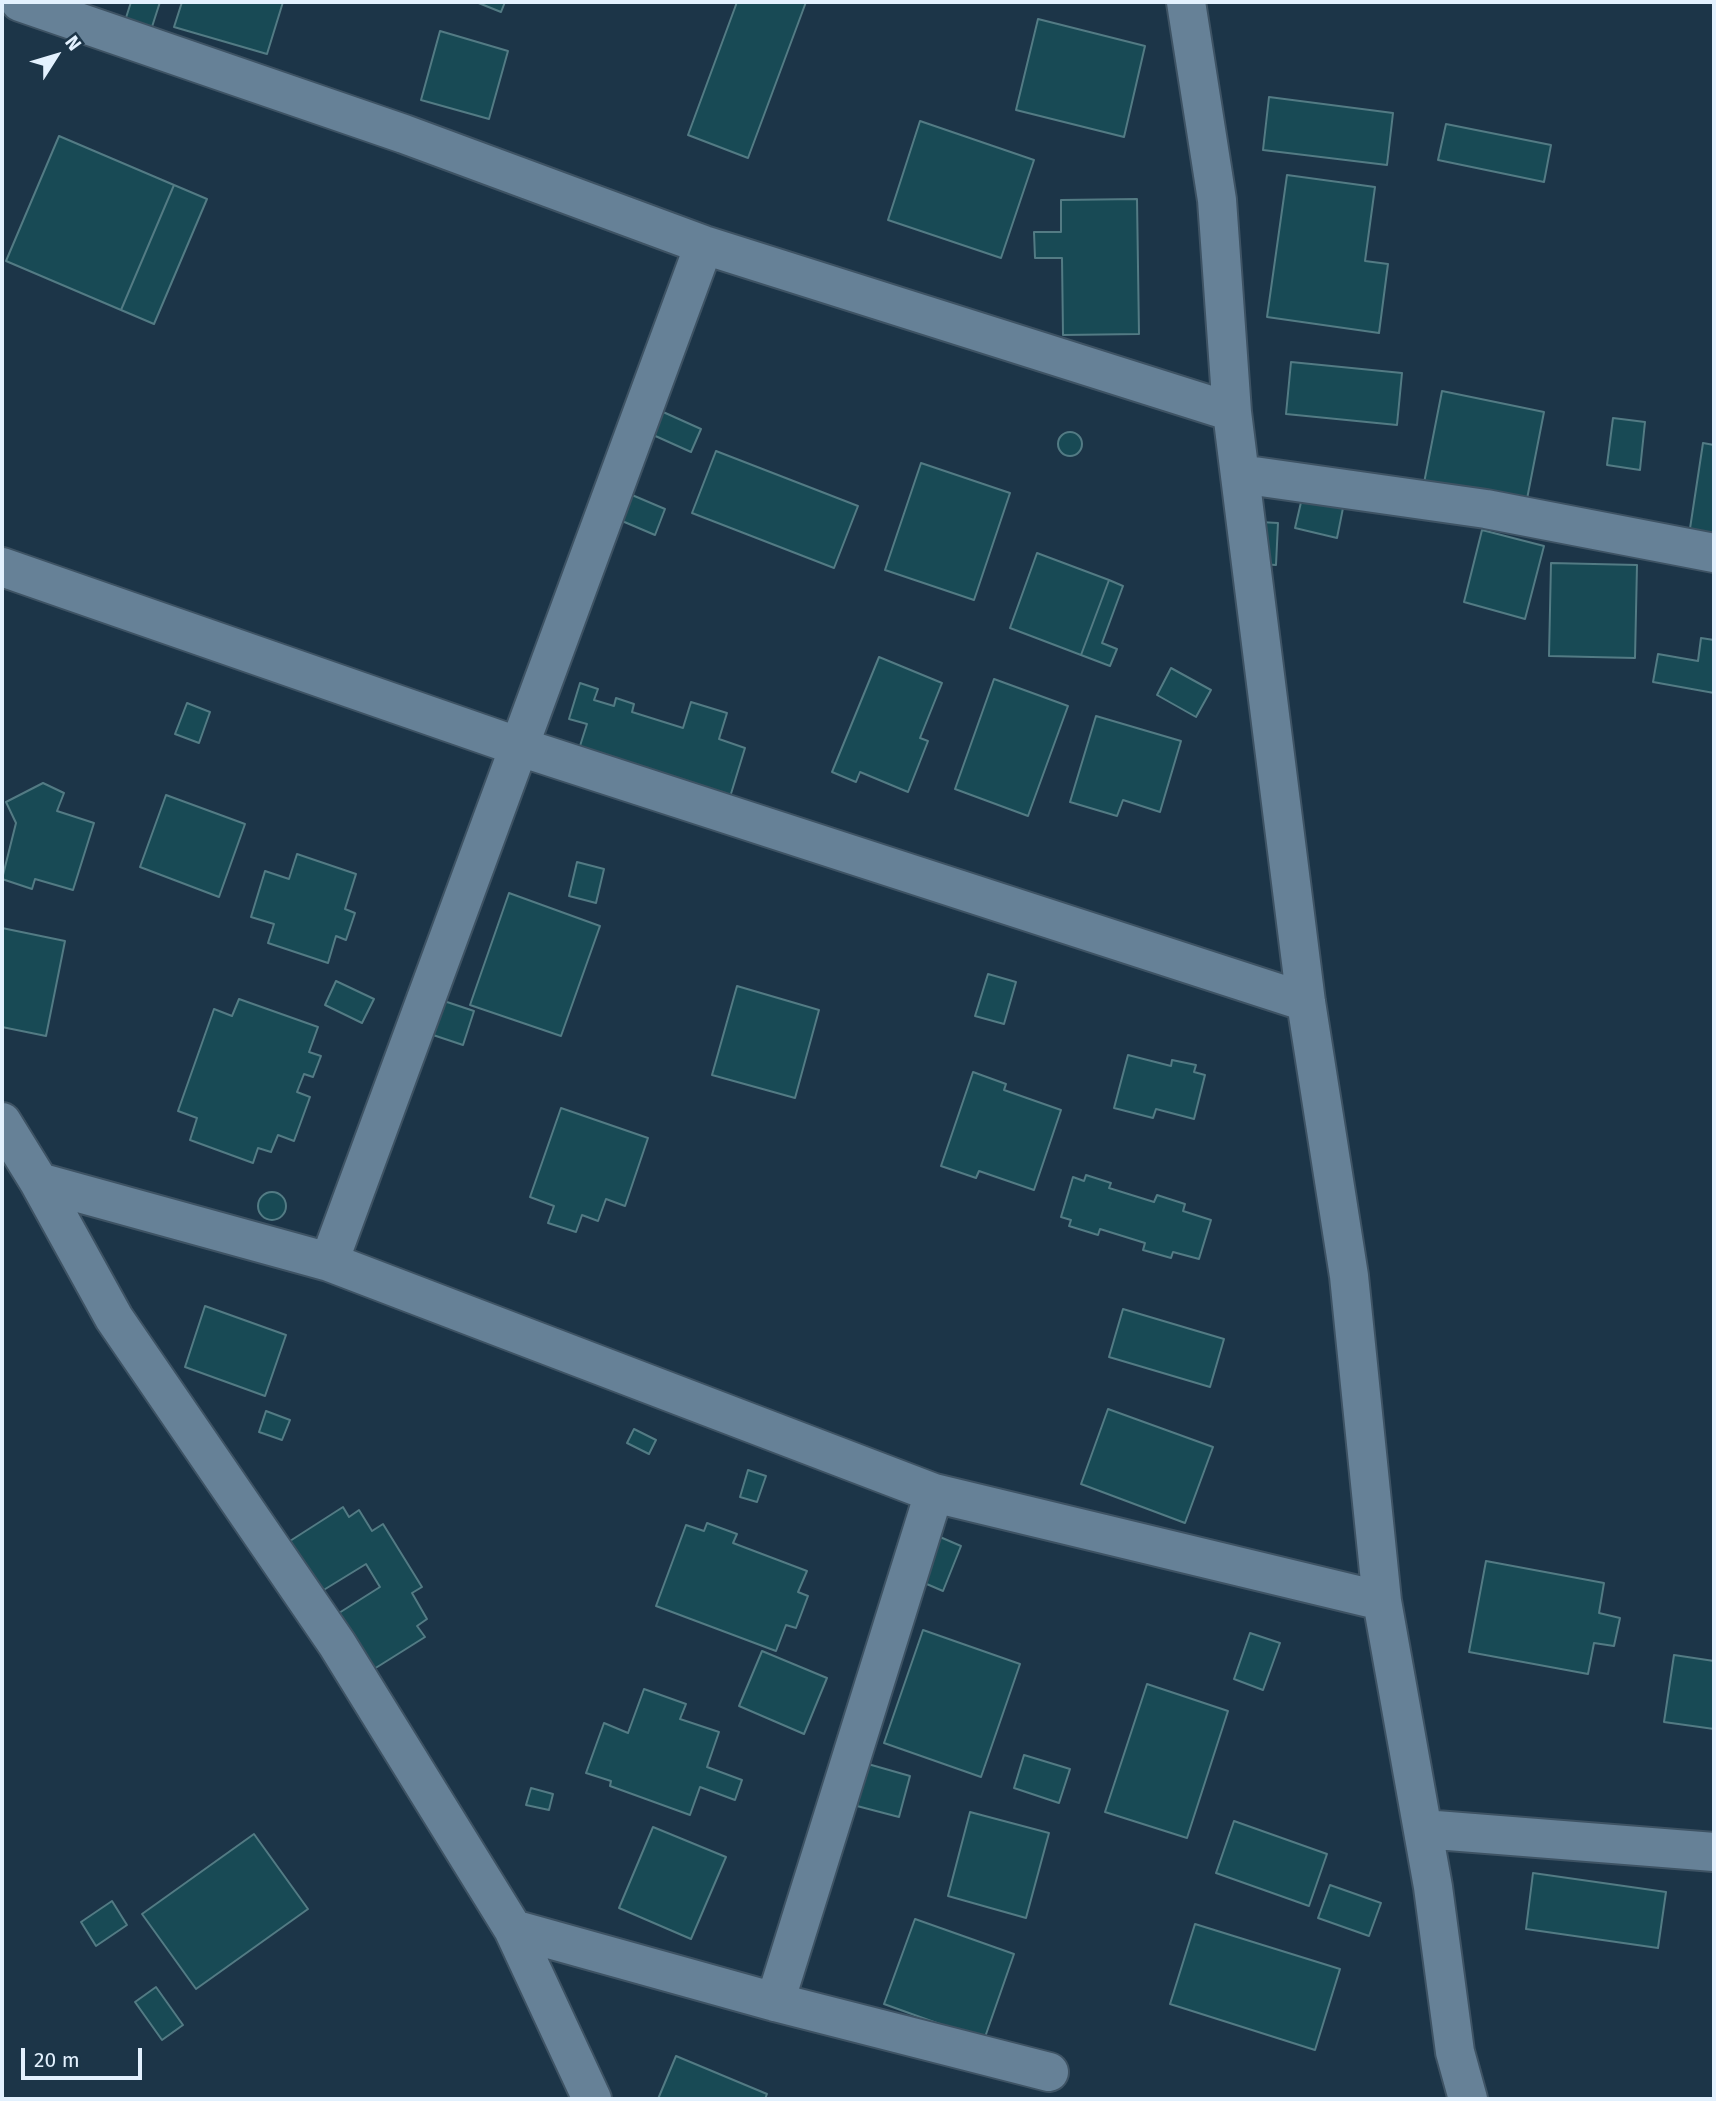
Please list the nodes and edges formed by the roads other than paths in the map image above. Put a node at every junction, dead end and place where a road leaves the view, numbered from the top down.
1 (24, 2) edge
2 (1186, 2) edge
3 (704, 245) junction
4 (1232, 412) junction
5 (1240, 474) junction
6 (1714, 553) edge
7 (2, 568) edge
8 (517, 746) junction
9 (1306, 1002) junction
10 (2, 1122) edge
11 (39, 1182) junction
12 (329, 1262) junction
13 (934, 1493) junction
14 (1382, 1601) junction
15 (1423, 1829) junction
16 (1714, 1853) edge
17 (513, 1929) junction
18 (775, 2002) junction
19 (1049, 2072) dead end
20 (592, 2099) edge
21 (1468, 2099) edge

1 - 3 street
2 - 4 street
3 - 4 street
3 - 8 street
4 - 5 street
5 - 6 street
5 - 9 street
7 - 8 street
8 - 9 street
8 - 12 street
9 - 14 street
10 - 11 street
11 - 12 street
11 - 17 street
12 - 13 street
13 - 14 street
13 - 18 street
14 - 15 street
15 - 16 street
15 - 21 street
17 - 18 street
17 - 20 street
18 - 19 street

